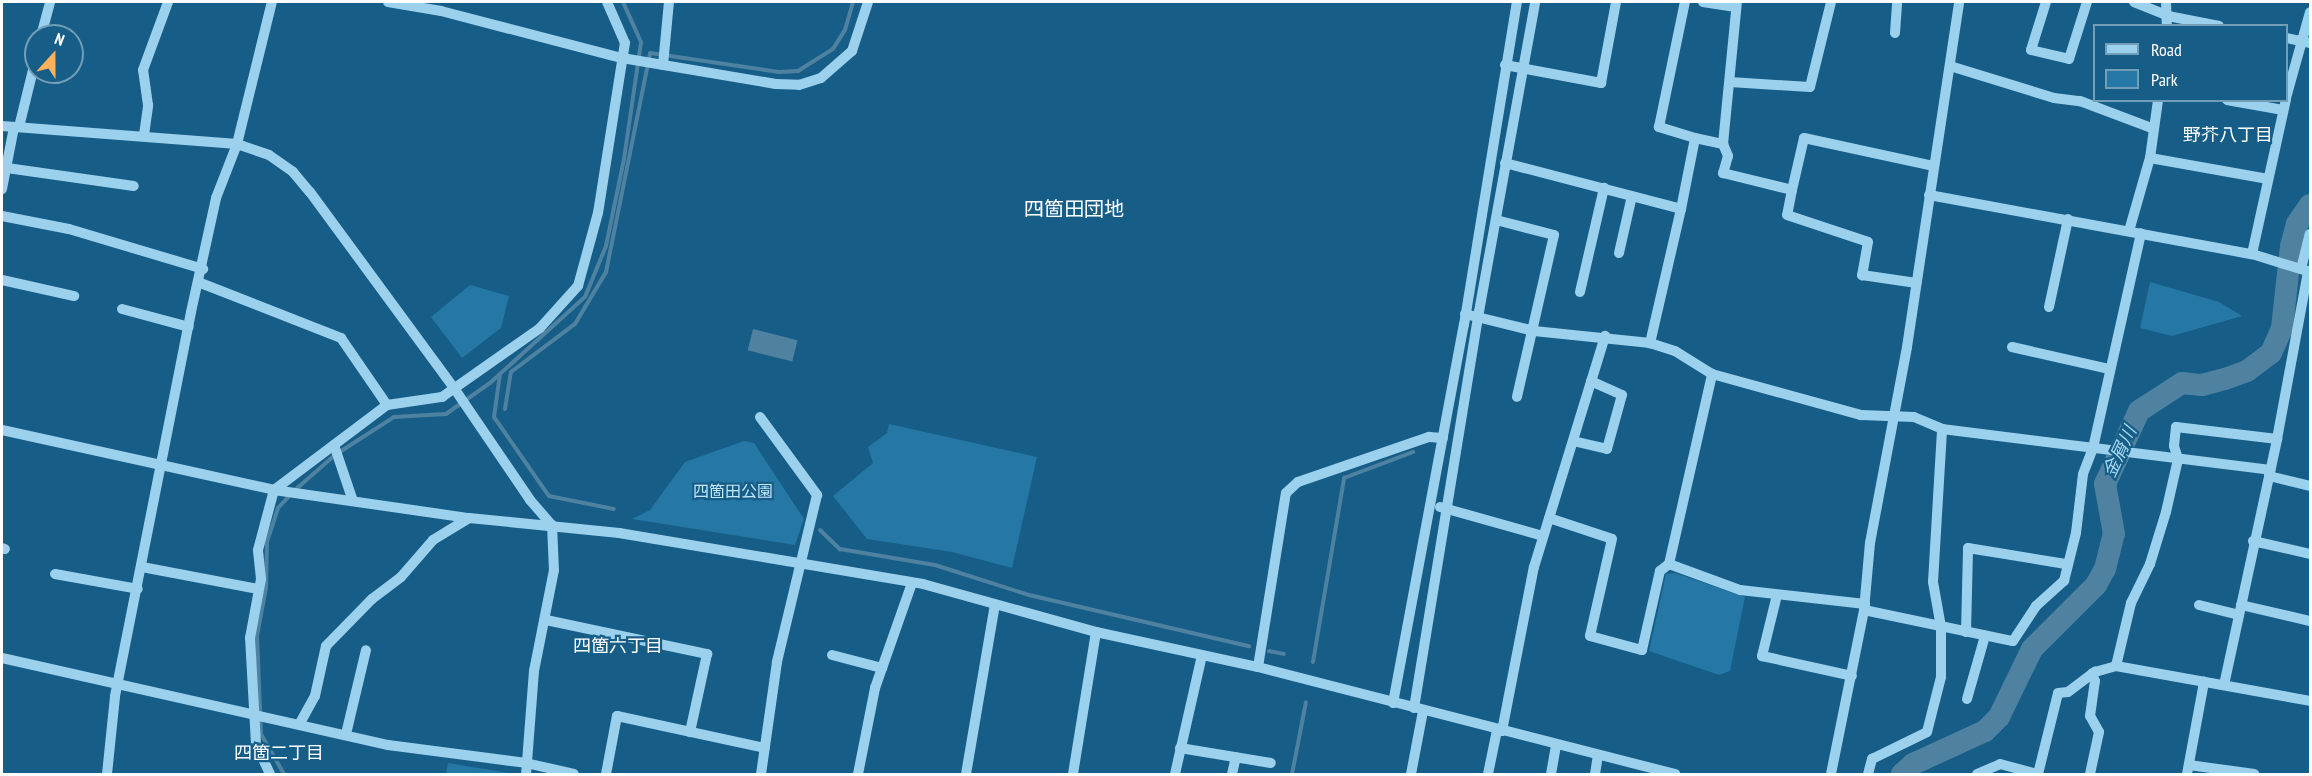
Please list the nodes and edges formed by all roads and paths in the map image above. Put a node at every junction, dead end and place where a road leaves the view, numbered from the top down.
1 (50, 2) edge
2 (168, 2) edge
3 (272, 2) edge
4 (388, 2) edge
5 (607, 2) edge
6 (669, 2) edge
7 (868, 2) edge
8 (1516, 2) edge
9 (1535, 2) edge
10 (1616, 2) edge
11 (1684, 2) edge
12 (1703, 2) edge
13 (1831, 2) edge
14 (1897, 2) edge
15 (1959, 2) edge
16 (2046, 2) edge
17 (2087, 2) edge
18 (2134, 2) edge
19 (2166, 2) edge
20 (1737, 4) edge
21 (2310, 12) edge
22 (2168, 21) edge
23 (44, 24) edge
24 (2199, 24) edge
25 (1894, 33) dead end
26 (2288, 38) edge
27 (2307, 42) edge
28 (626, 59) junction
29 (663, 65) junction
30 (1505, 65) junction
31 (1950, 66) junction
32 (1523, 69) junction
33 (1730, 82) junction
34 (28, 84) edge
35 (2288, 95) edge
36 (2158, 102) edge
37 (2266, 102) edge
38 (2285, 103) edge
39 (2, 126) edge
40 (16, 127) junction
41 (2154, 129) junction
42 (144, 135) junction
43 (1695, 138) junction
44 (237, 144) junction
45 (1723, 144) junction
46 (2150, 158) junction
47 (1505, 163) junction
48 (1933, 166) junction
49 (7, 168) junction
50 (2268, 179) junction
51 (134, 186) dead end
52 (1604, 188) junction
53 (2, 189) edge
54 (1792, 190) junction
55 (1929, 195) junction
56 (1632, 196) junction
57 (1681, 209) junction
58 (2, 216) edge
59 (2068, 219) junction
60 (1496, 220) junction
61 (2128, 231) junction
62 (2140, 233) junction
63 (2310, 234) edge
64 (1619, 253) dead end
65 (2252, 254) junction
66 (203, 269) junction
67 (2304, 270) edge
68 (2, 280) edge
69 (198, 282) junction
70 (1916, 283) junction
71 (1580, 292) dead end
72 (74, 296) dead end
73 (2049, 307) dead end
74 (122, 309) dead end
75 (1465, 314) junction
76 (1478, 317) junction
77 (189, 327) junction
78 (1534, 331) junction
79 (1605, 336) junction
80 (1650, 343) junction
81 (2012, 347) dead end
82 (2109, 369) junction
83 (1712, 374) junction
84 (1592, 381) junction
85 (457, 392) junction
86 (1516, 397) dead end
87 (387, 405) junction
88 (1896, 416) junction
89 (760, 417) dead end
90 (1942, 429) junction
91 (2, 430) edge
92 (1443, 438) junction
93 (2277, 439) junction
94 (1573, 441) junction
95 (334, 445) junction
96 (2093, 448) junction
97 (2178, 459) junction
98 (162, 465) junction
99 (2269, 473) junction
100 (2310, 486) edge
101 (277, 490) junction
102 (353, 501) junction
103 (1431, 504) junction
104 (1446, 509) junction
105 (469, 518) junction
106 (1549, 518) junction
107 (552, 525) junction
108 (1543, 536) junction
109 (2253, 541) junction
110 (2310, 554) edge
111 (800, 564) junction
112 (1669, 564) junction
113 (2066, 564) junction
114 (142, 567) junction
115 (55, 574) dead end
116 (912, 583) junction
117 (138, 589) junction
118 (258, 589) junction
119 (1777, 595) junction
120 (995, 604) junction
121 (2199, 606) dead end
122 (1864, 607) junction
123 (2240, 610) junction
124 (546, 620) junction
125 (2310, 621) edge
126 (1941, 627) junction
127 (1096, 632) junction
128 (1965, 632) junction
129 (1985, 636) junction
130 (366, 650) dead end
131 (1202, 655) junction
132 (832, 656) dead end
133 (2, 658) edge
134 (2116, 666) junction
135 (1258, 667) junction
136 (882, 668) junction
137 (2092, 674) junction
138 (1852, 676) junction
139 (2204, 682) junction
140 (117, 686) junction
141 (2224, 686) junction
142 (1967, 699) dead end
143 (2310, 701) edge
144 (1393, 703) junction
145 (1419, 710) junction
146 (255, 714) junction
147 (300, 723) junction
148 (1499, 730) junction
149 (690, 732) junction
150 (346, 734) junction
151 (1556, 745) junction
152 (765, 747) junction
153 (1180, 748) junction
154 (1598, 755) junction
155 (1236, 757) junction
156 (526, 763) junction
157 (1271, 763) dead end
158 (2188, 770) edge
159 (107, 774) edge
160 (270, 774) edge
161 (526, 774) edge
162 (574, 774) edge
163 (606, 774) edge
164 (761, 774) edge
165 (858, 774) edge
166 (966, 774) edge
167 (1073, 774) edge
168 (1175, 774) edge
169 (1232, 774) edge
170 (1411, 774) edge
171 (1488, 774) edge
172 (1551, 774) edge
173 (1595, 774) edge
174 (1675, 774) edge
175 (1831, 774) edge
176 (1868, 774) edge
177 (1977, 774) edge
178 (2037, 774) edge
179 (2090, 774) edge
180 (2254, 774) edge

1 - 23 street
2 - 42 street
3 - 44 street
4 - 28 street
5 - 28 street
6 - 29 street
7 - 29 street
8 - 30 street
9 - 32 street
10 - 32 street
11 - 43 street
12 - 20 street
13 - 33 street
14 - 25 street
15 - 31 street
16 - 17 street
18 - 22 street
19 - 22 street
20 - 33 street
21 - 27 street
22 - 24 street
26 - 27 street
27 - 35 street
28 - 29 street
28 - 85 street
30 - 32 street
30 - 75 street
31 - 41 street
31 - 48 street
32 - 47 street
33 - 45 street
34 - 40 street
36 - 41 street
37 - 38 street
38 - 50 street
39 - 40 street
40 - 42 street
40 - 49 street
41 - 46 street
42 - 44 street
43 - 45 street
43 - 57 street
44 - 66 street
44 - 85 street
45 - 54 street
46 - 50 street
46 - 61 street
47 - 52 street
47 - 60 street
48 - 54 street
48 - 55 street
49 - 51 street
49 - 53 street
50 - 65 street
52 - 56 street
52 - 71 street
54 - 70 street
55 - 59 street
55 - 70 street
56 - 57 street
56 - 64 street
57 - 80 street
58 - 66 street
59 - 61 street
59 - 73 street
60 - 76 street
60 - 78 street
61 - 62 street
62 - 65 street
62 - 82 street
63 - 67 street
65 - 67 street
66 - 69 street
67 - 93 street
68 - 72 street
69 - 77 street
69 - 87 street
70 - 88 street
74 - 77 street
75 - 76 street
75 - 92 street
76 - 78 street
76 - 104 street
77 - 98 street
78 - 79 street
78 - 86 street
79 - 80 street
79 - 84 street
80 - 83 street
81 - 82 street
82 - 96 street
83 - 88 street
83 - 112 street
84 - 94 street
84 - 94 street
85 - 87 street
85 - 107 street
87 - 95 street
88 - 90 street
88 - 122 street
89 - 111 street
90 - 96 street
90 - 126 street
91 - 98 street
92 - 103 street
92 - 135 street
93 - 97 street
93 - 99 street
94 - 106 street
95 - 101 street
95 - 102 street
96 - 97 street
96 - 113 street
97 - 99 street
97 - 134 street
98 - 101 street
98 - 114 street
99 - 100 street
99 - 109 street
101 - 102 street
101 - 118 street
102 - 105 street
103 - 104 street
103 - 144 street
104 - 108 street
104 - 145 street
105 - 107 street
105 - 147 street
106 - 108 street
106 - 112 street
107 - 111 street
107 - 124 street
108 - 148 street
109 - 110 street
109 - 123 street
111 - 116 street
111 - 152 street
112 - 119 street
113 - 128 street
113 - 129 street
114 - 117 street
114 - 118 street
115 - 117 street
116 - 120 street
116 - 136 street
117 - 140 street
118 - 146 street
119 - 122 street
119 - 138 street
120 - 127 street
120 - 166 street
121 - 123 street
122 - 126 street
122 - 138 street
123 - 125 street
123 - 141 street
124 - 149 street
124 - 156 street
126 - 128 street
126 - 176 street
127 - 131 street
127 - 167 street
128 - 129 street
129 - 142 street
130 - 150 street
131 - 135 street
131 - 153 street
132 - 136 street
133 - 140 street
134 - 137 street
134 - 139 street
135 - 144 street
136 - 165 street
137 - 178 street
137 - 179 street
138 - 175 street
139 - 141 street
139 - 158 street
140 - 146 street
140 - 159 street
141 - 143 street
144 - 145 street
145 - 148 street
145 - 170 street
146 - 147 street
146 - 160 street
147 - 150 street
148 - 151 street
148 - 171 street
149 - 152 street
149 - 163 street
150 - 156 street
151 - 154 street
151 - 172 street
152 - 164 street
153 - 155 street
153 - 168 street
154 - 173 street
154 - 174 street
155 - 157 street
155 - 169 street
156 - 161 street
156 - 162 street
158 - 180 street
177 - 178 street

